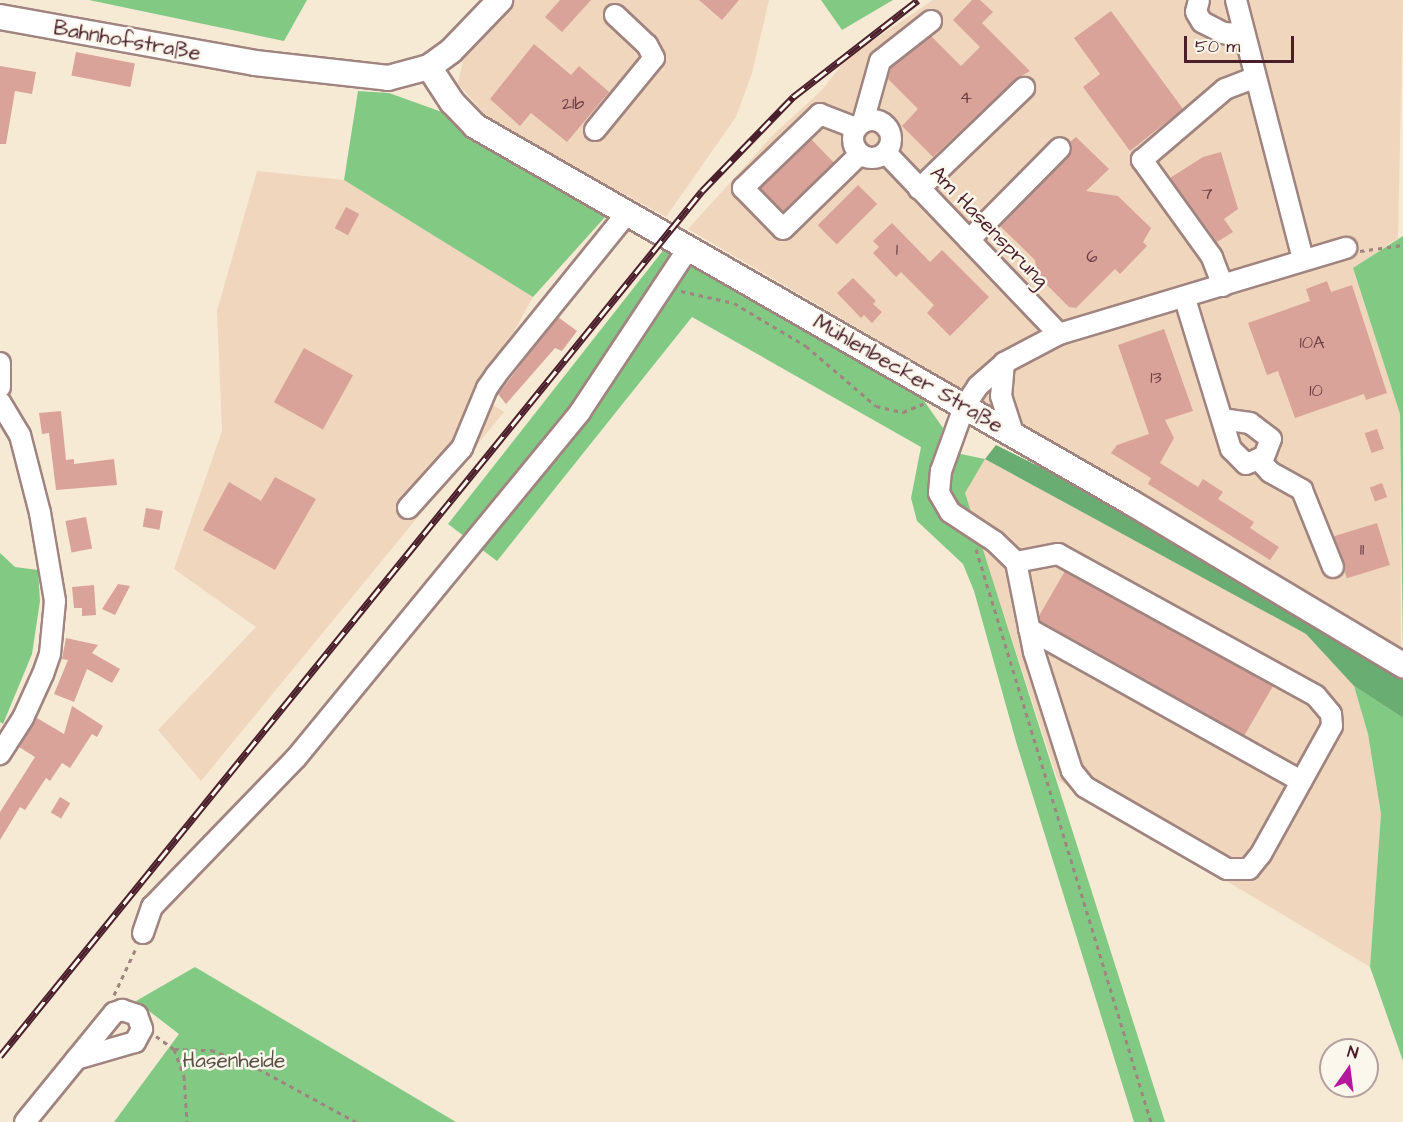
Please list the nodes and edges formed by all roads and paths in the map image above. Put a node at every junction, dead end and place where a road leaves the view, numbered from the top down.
1 (500, 0) edge
2 (1199, 0) edge
3 (1236, 0) edge
4 (615, 15) dead end
5 (0, 17) edge
6 (931, 21) dead end
7 (1242, 34) junction
8 (429, 67) junction
9 (1254, 78) junction
10 (1024, 88) dead end
11 (860, 125) junction
12 (595, 130) dead end
13 (1060, 148) dead end
14 (886, 153) junction
15 (860, 154) junction
16 (919, 189) junction
17 (627, 213) junction
18 (969, 240) junction
19 (1403, 245) edge
20 (1346, 248) joint
21 (688, 249) junction
22 (1304, 259) junction
23 (665, 284) junction
24 (1222, 286) junction
25 (1185, 299) junction
26 (1059, 334) junction
27 (0, 363) edge
28 (1004, 363) junction
29 (0, 387) edge
30 (939, 391) junction
31 (0, 402) edge
32 (964, 406) junction
33 (1223, 419) junction
34 (1013, 434) junction
35 (1258, 459) junction
36 (408, 508) dead end
37 (969, 528) junction
38 (1016, 562) junction
39 (1333, 567) dead end
40 (1029, 629) junction
41 (1403, 665) edge
42 (0, 754) edge
43 (1301, 781) junction
44 (143, 933) joint
45 (107, 1020) junction
46 (158, 1037) dead end
47 (174, 1049) junction
48 (76, 1059) junction
49 (25, 1122) edge
50 (187, 1122) edge
51 (356, 1122) edge
52 (1151, 1122) edge

1 - 8 main road, Bahnhofstraße
2 - 7 street
3 - 7 street
4 - 12 street
5 - 8 main road, Bahnhofstraße
6 - 11 street
7 - 9 street
8 - 17 main road, Mühlenbecker Straße
9 - 22 street
9 - 24 street
10 - 16 street
11 - 14 street
11 - 15 street
11 - 15 street
13 - 18 street
14 - 15 street
14 - 16 street, Am Hasensprung
16 - 18 street, Am Hasensprung
17 - 21 main road, Mühlenbecker Straße
17 - 36 street
18 - 26 street, Am Hasensprung
19 - 20 path
20 - 22 street
21 - 23 street
21 - 30 main road, Mühlenbecker Straße
22 - 24 street
23 - 30 path
23 - 44 street
24 - 25 street
25 - 26 street
25 - 33 street
26 - 28 street
27 - 29 street
28 - 32 street
28 - 34 street
30 - 32 main road, Mühlenbecker Straße
31 - 42 street
32 - 34 main road, Mühlenbecker Straße
32 - 37 street
33 - 35 street
33 - 35 street
34 - 41 main road, Mühlenbecker Straße
35 - 39 street
37 - 38 street
37 - 52 path
38 - 40 street
38 - 43 street
40 - 43 street
40 - 43 street
44 - 45 path
45 - 48 street
45 - 48 street
46 - 47 path
47 - 50 path
47 - 51 path
48 - 49 street

